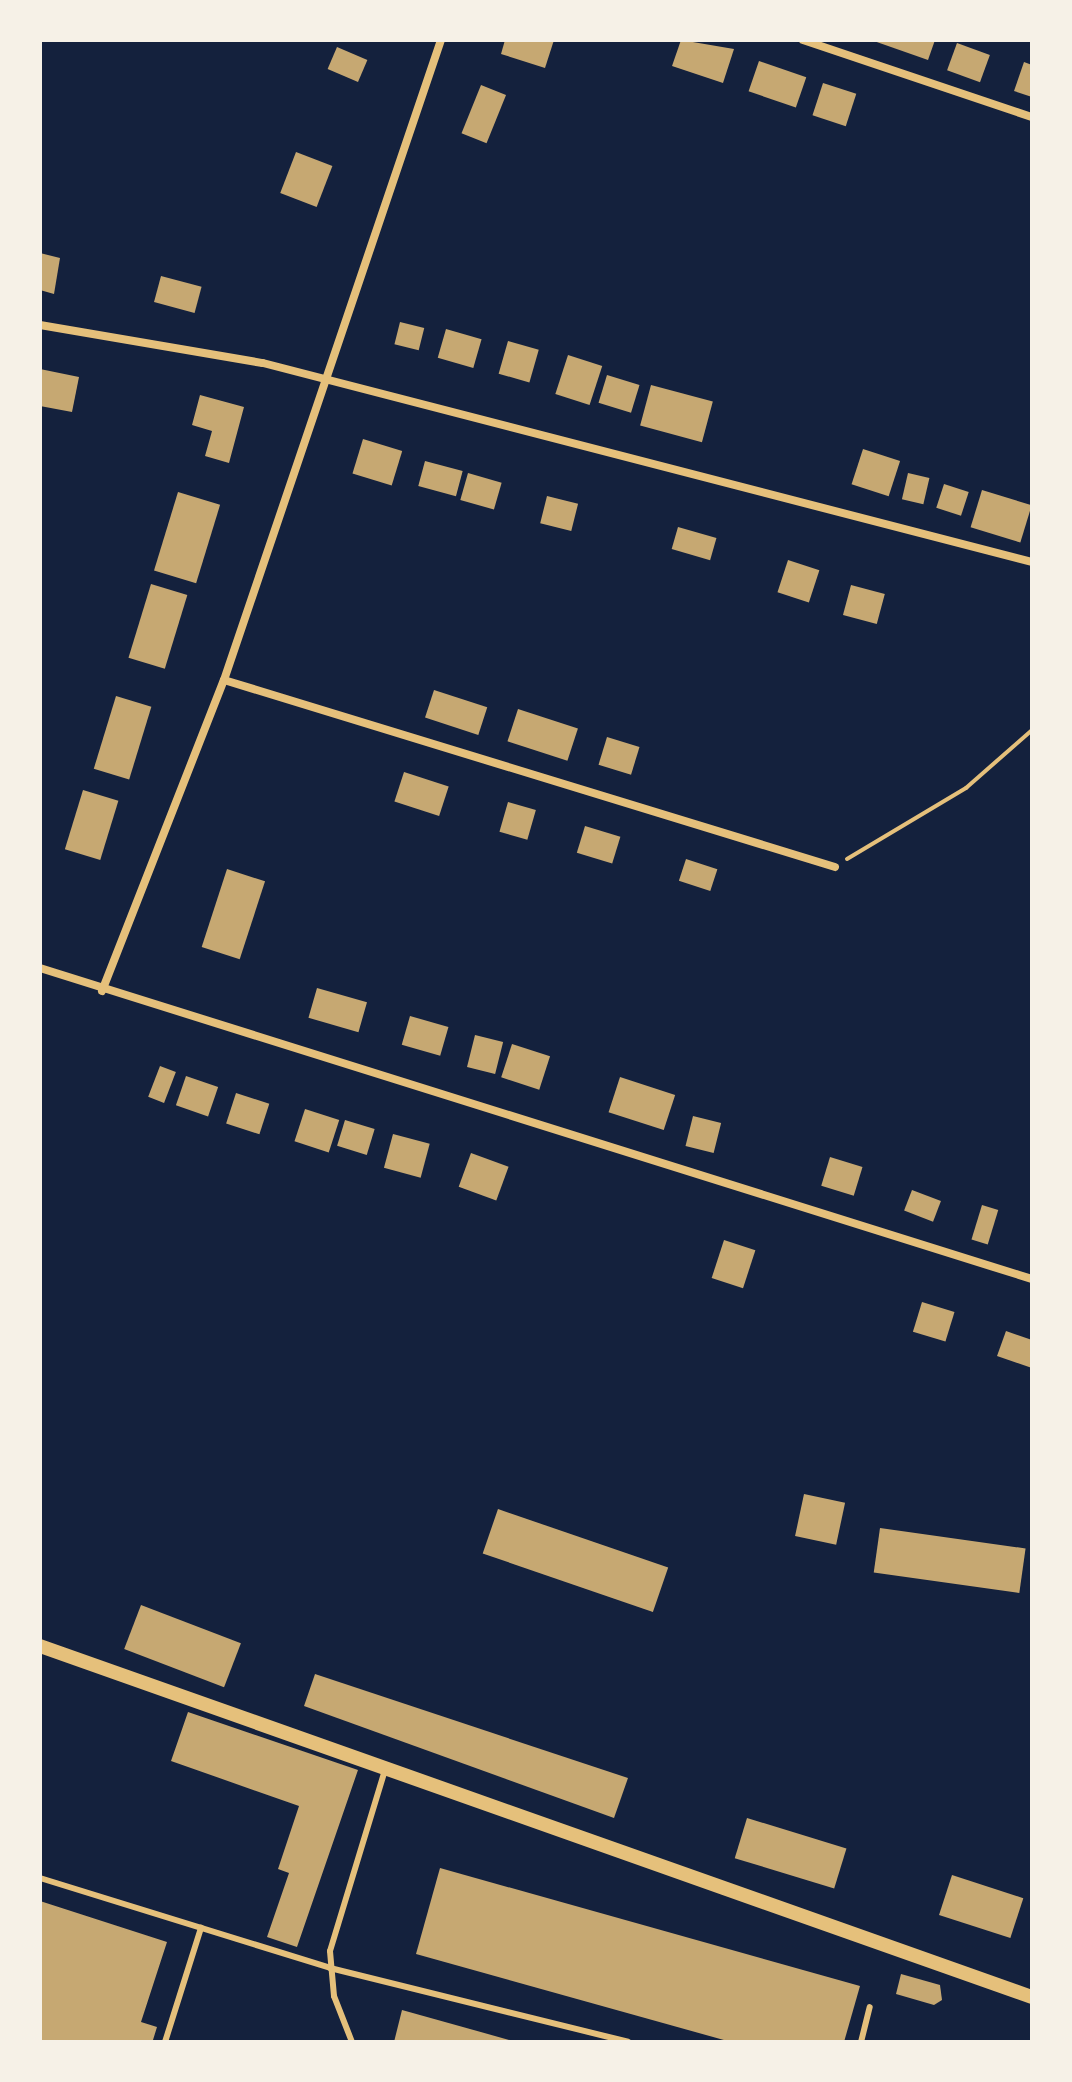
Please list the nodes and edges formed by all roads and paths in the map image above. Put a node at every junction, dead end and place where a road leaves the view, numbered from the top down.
1 (441, 40) edge
2 (803, 40) edge
3 (1032, 117) edge
4 (40, 325) edge
5 (328, 383) junction
6 (1032, 562) edge
7 (224, 680) junction
8 (1032, 730) edge
9 (835, 867) joint
10 (40, 968) edge
11 (102, 991) junction
12 (1032, 1279) edge
13 (40, 1646) edge
14 (385, 1768) junction
15 (40, 1878) edge
16 (201, 1928) junction
17 (330, 1968) junction
18 (1032, 1997) edge
19 (870, 2007) dead end
20 (165, 2042) edge
21 (352, 2042) edge
22 (628, 2042) edge
23 (861, 2042) edge

1 - 5 street
2 - 3 street
4 - 5 street
5 - 6 street
5 - 7 street
7 - 9 street
7 - 11 street
8 - 9 path
10 - 11 street
11 - 12 street
13 - 14 street
14 - 17 lane
14 - 18 street
15 - 16 lane
16 - 17 lane
16 - 20 lane
17 - 21 lane
17 - 22 lane
19 - 23 lane

